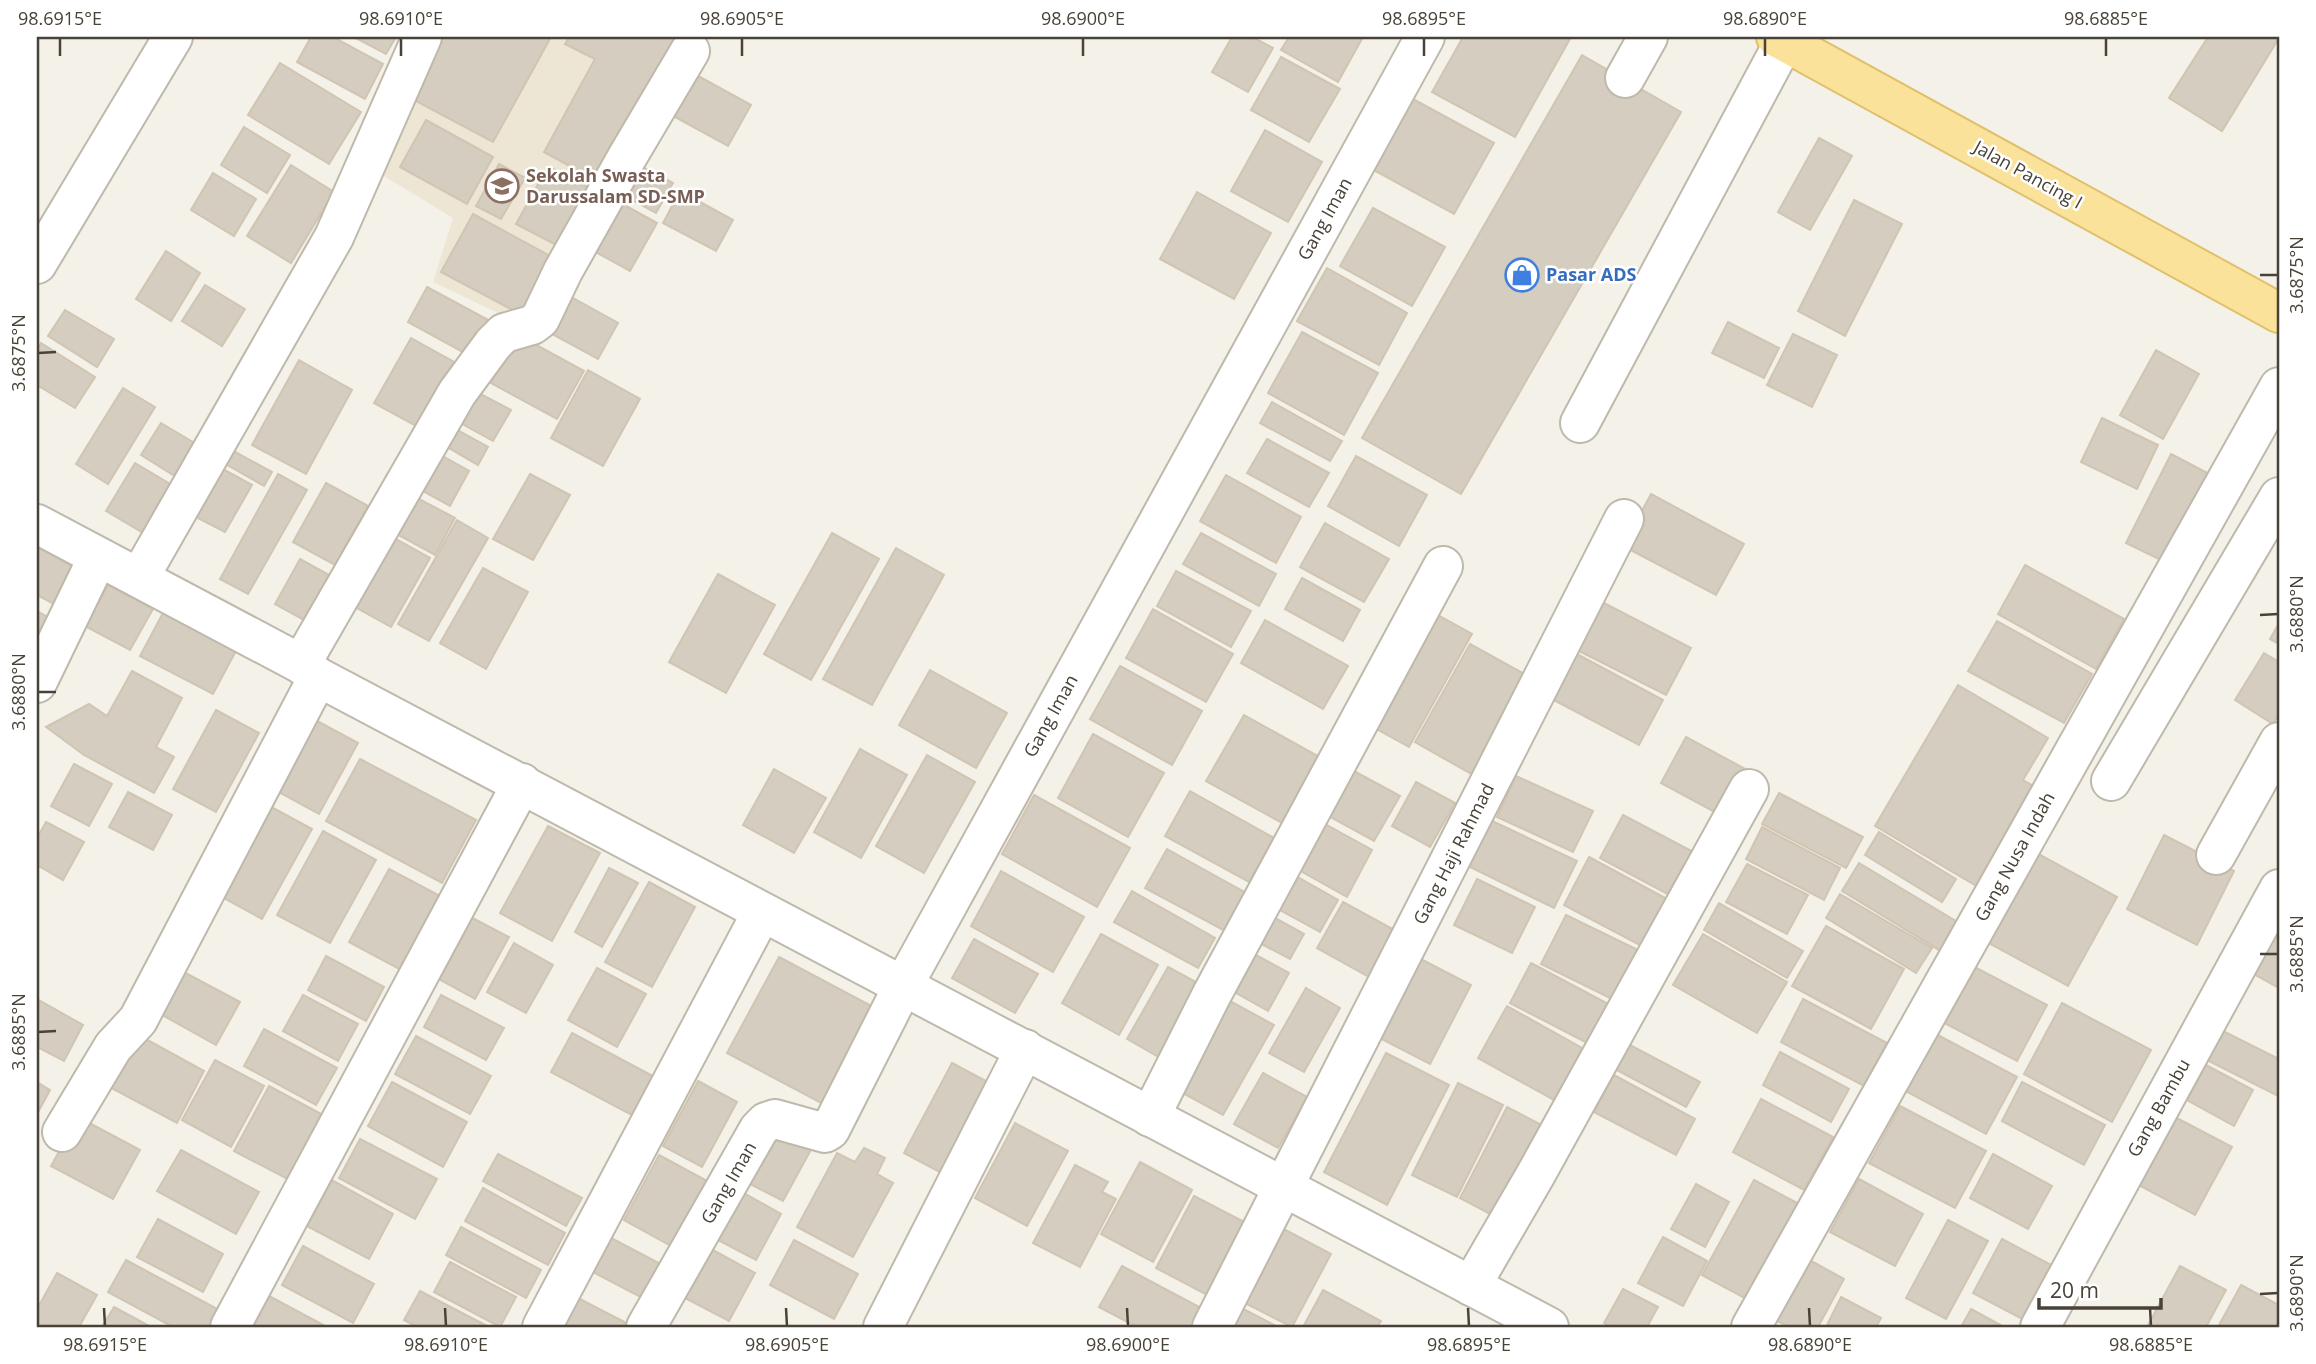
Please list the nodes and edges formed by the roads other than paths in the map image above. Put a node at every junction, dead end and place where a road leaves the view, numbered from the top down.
1 (173, 37) edge
2 (422, 37) edge
3 (1425, 37) edge
4 (1648, 37) edge
5 (1780, 39) edge
6 (690, 51) dead end
7 (1625, 78) dead end
8 (37, 264) edge
9 (2279, 313) edge
10 (2279, 387) edge
11 (1580, 423) dead end
12 (2279, 497) edge
13 (1624, 519) dead end
14 (37, 524) edge
15 (98, 557) junction
16 (1443, 566) dead end
17 (139, 578) junction
18 (309, 671) junction
19 (37, 683) edge
20 (2279, 742) edge
21 (2110, 781) dead end
22 (522, 783) junction
23 (1749, 789) dead end
24 (2216, 855) dead end
25 (2279, 889) edge
26 (762, 912) junction
27 (903, 986) junction
28 (1025, 1049) junction
29 (1150, 1116) junction
30 (62, 1132) dead end
31 (1283, 1189) junction
32 (1471, 1286) junction
33 (1541, 1326) edge
34 (230, 1327) edge
35 (542, 1327) edge
36 (646, 1327) edge
37 (883, 1327) edge
38 (1212, 1327) edge
39 (1751, 1327) edge
40 (2040, 1327) edge

1 - 8 street
2 - 17 street
3 - 27 street, Gang Iman
4 - 7 street
5 - 9 main road, Jalan Pancing I
5 - 11 street
6 - 18 street
10 - 39 street, Gang Nusa Indah
12 - 21 street
13 - 31 street, Gang Haji Rahmad
14 - 15 street
15 - 17 street
15 - 19 street
16 - 29 street
17 - 18 street
18 - 22 street
18 - 30 street
20 - 24 street
22 - 26 street
22 - 34 street
23 - 32 street
25 - 40 street, Gang Bambu
26 - 27 street
26 - 35 street
27 - 28 street
27 - 36 street, Gang Iman
28 - 29 street
28 - 37 street
29 - 31 street
31 - 32 street
31 - 38 street, Gang Haji Rahmad
32 - 33 street

